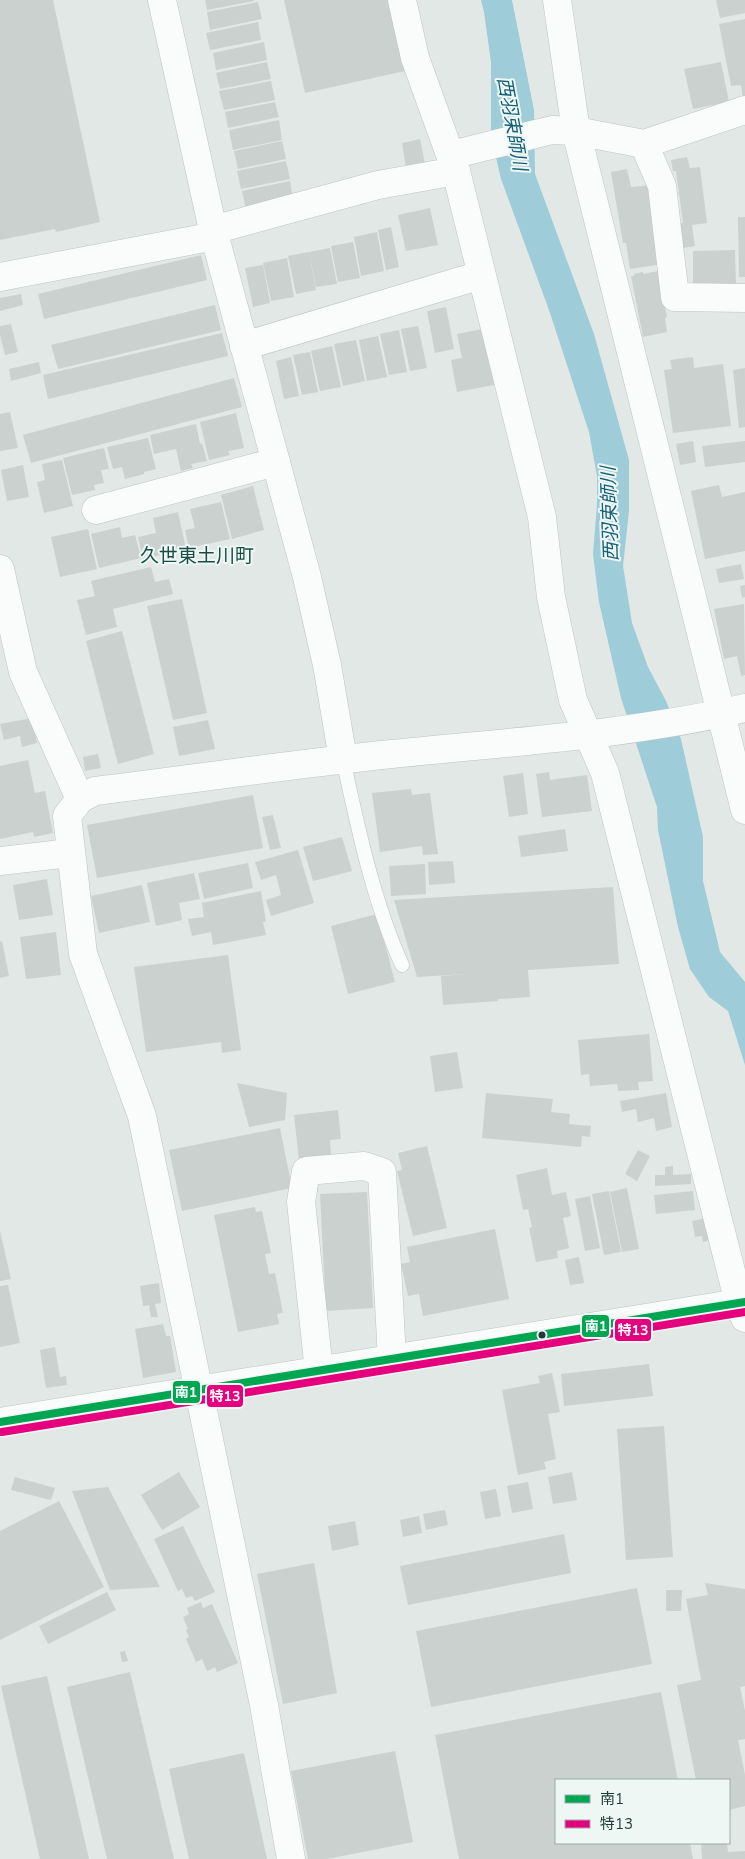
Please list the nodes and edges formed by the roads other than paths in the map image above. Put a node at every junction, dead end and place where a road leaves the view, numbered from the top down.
1 (162, 0) edge
2 (402, 0) edge
3 (557, 0) edge
4 (745, 110) edge
5 (564, 130) junction
6 (644, 144) junction
7 (454, 163) junction
8 (214, 233) junction
9 (481, 276) junction
10 (0, 277) edge
11 (745, 298) edge
12 (244, 346) junction
13 (276, 462) junction
14 (96, 510) dead end
15 (0, 569) edge
16 (726, 712) edge
17 (595, 734) junction
18 (343, 759) junction
19 (80, 799) junction
20 (745, 810) edge
21 (70, 853) junction
22 (0, 861) edge
23 (402, 965) dead end
24 (743, 1308) edge
25 (392, 1359) junction
26 (319, 1371) junction
27 (198, 1390) junction
28 (0, 1422) edge
29 (291, 1859) edge

1 - 8 street
2 - 7 street
3 - 5 street
4 - 6 street
5 - 6 street
5 - 7 street
5 - 16 street
6 - 11 street
7 - 8 street
7 - 9 street
8 - 10 street
8 - 12 street
9 - 12 street
9 - 17 street
12 - 13 street
13 - 14 street
13 - 18 street
15 - 19 street
16 - 17 street
16 - 20 street
17 - 18 street
17 - 24 street
18 - 19 street
18 - 23 lane
19 - 21 street
21 - 22 street
21 - 27 street
24 - 25 street
25 - 26 street
25 - 26 street
26 - 27 street
27 - 28 street
27 - 29 street

